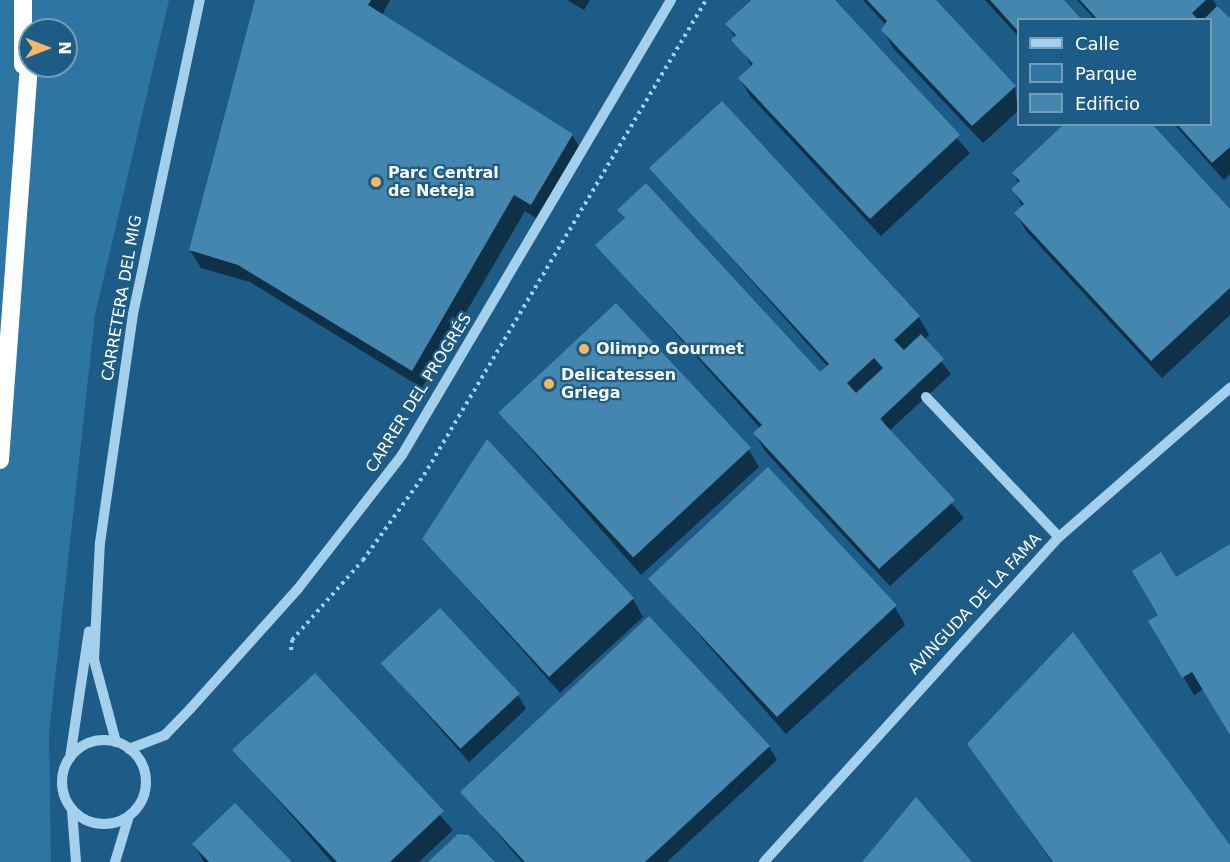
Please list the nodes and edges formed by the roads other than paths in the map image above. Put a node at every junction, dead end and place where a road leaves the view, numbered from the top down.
1 (23, 0) edge
2 (35, 0) edge
3 (200, 0) edge
4 (671, 0) edge
5 (33, 18) edge
6 (27, 78) edge
7 (22, 123) junction
8 (1230, 388) edge
9 (926, 397) dead end
10 (0, 460) edge
11 (1059, 537) junction
12 (94, 604) junction
13 (116, 742) junction
14 (129, 749) junction
15 (70, 758) junction
16 (72, 810) junction
17 (129, 816) junction
18 (76, 862) edge
19 (115, 862) edge
20 (764, 862) edge

1 - 7 highway
2 - 5 highway
3 - 12 street, CARRETERA DEL MIG
4 - 14 street, CARRER DEL PROGRÉS
6 - 7 highway
7 - 10 highway
8 - 11 street, AVINGUDA DE LA FAMA
9 - 11 street
11 - 20 street, AVINGUDA DE LA FAMA
12 - 13 street, CARRETERA DEL MIG
12 - 15 street, CARRETERA DEL MIG
13 - 14 street
13 - 15 street
14 - 17 street
15 - 16 street
16 - 17 street
16 - 18 street
17 - 19 street

